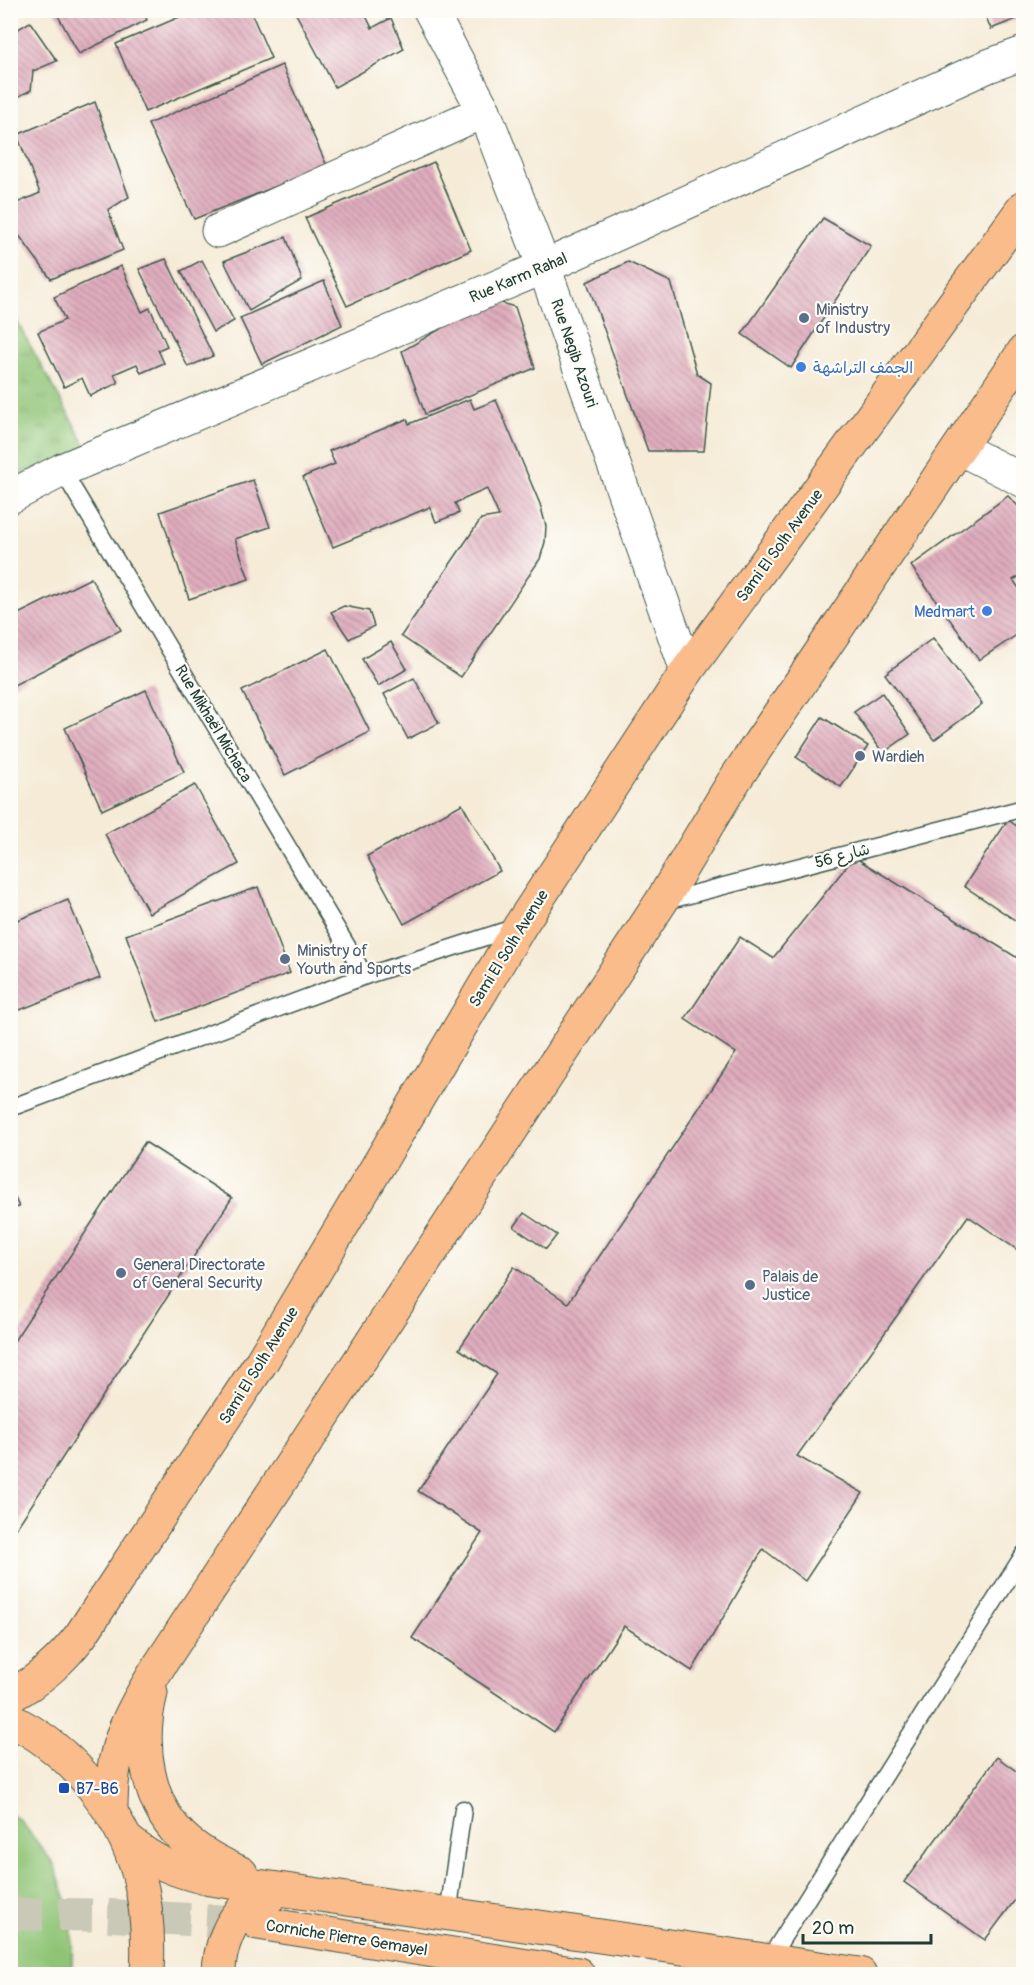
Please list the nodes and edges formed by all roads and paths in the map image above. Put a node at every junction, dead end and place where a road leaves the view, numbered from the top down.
1 (430, 10) edge
2 (1023, 53) edge
3 (484, 111) junction
4 (1023, 207) edge
5 (218, 231) dead end
6 (544, 267) junction
7 (1023, 351) edge
8 (959, 448) junction
9 (62, 470) junction
10 (1023, 481) edge
11 (10, 497) edge
12 (687, 671) junction
13 (1023, 807) edge
14 (661, 902) junction
15 (519, 926) junction
16 (365, 976) junction
17 (10, 1108) edge
18 (1023, 1554) edge
19 (159, 1666) junction
20 (10, 1696) edge
21 (10, 1720) edge
22 (462, 1809) dead end
23 (111, 1810) junction
24 (127, 1840) junction
25 (297, 1892) junction
26 (448, 1914) junction
27 (258, 1923) tunnel mouth
28 (768, 1961) junction
29 (147, 1974) edge
30 (219, 1974) edge
31 (578, 1974) edge
32 (860, 1974) edge

1 - 3 street, Rue Negib Azouri
2 - 6 street, Rue Karm Rahal
3 - 5 street
3 - 6 street, Rue Negib Azouri
4 - 12 highway, Sami El Solh Avenue
6 - 9 street, Rue Karm Rahal
6 - 12 street, Rue Negib Azouri
7 - 8 highway
8 - 10 street
8 - 14 highway
9 - 11 street, Rue Karm Rahal
9 - 16 lane, Rue Mikhaël Michaca
12 - 15 highway, Sami El Solh Avenue
13 - 14 lane, شارع 56
14 - 19 highway
15 - 16 lane
15 - 20 highway, Sami El Solh Avenue
16 - 17 lane
18 - 28 lane
19 - 23 highway
19 - 25 highway
21 - 23 highway
22 - 26 lane
23 - 24 highway
24 - 25 highway
24 - 29 highway
25 - 26 highway
25 - 30 highway
26 - 28 highway
27 - 31 highway, Corniche Pierre Gemayel
28 - 32 highway

